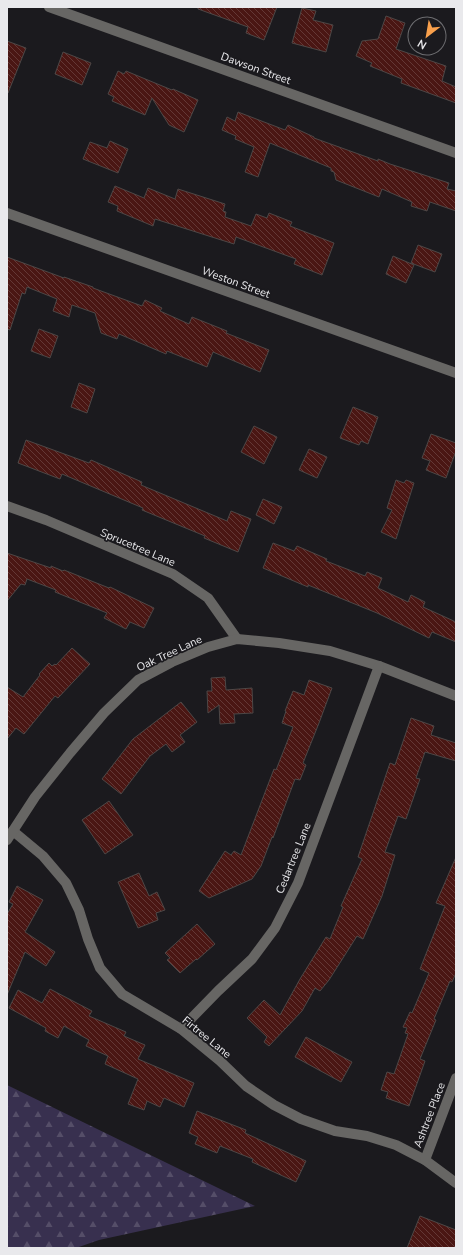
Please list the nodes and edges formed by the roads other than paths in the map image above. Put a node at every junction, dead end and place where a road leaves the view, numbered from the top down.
1 (49, 7) edge
2 (456, 152) edge
3 (7, 213) edge
4 (456, 373) edge
5 (7, 506) edge
6 (237, 639) junction
7 (379, 666) junction
8 (456, 696) edge
9 (13, 831) junction
10 (7, 840) edge
11 (180, 1029) junction
12 (456, 1078) edge
13 (425, 1160) junction
14 (456, 1183) edge

1 - 2 street, Dawson Street
3 - 4 street, Weston Street
5 - 6 street, Sprucetree Lane
6 - 7 street, Oak Tree Lane
6 - 9 street, Oak Tree Lane
7 - 8 street, Oak Tree Lane
7 - 11 street, Cedartree Lane
9 - 10 street, Oak Tree Lane
9 - 11 street, Firtree Lane
11 - 13 street, Firtree Lane
12 - 13 street, Ashtree Place
13 - 14 street, Firtree Lane

